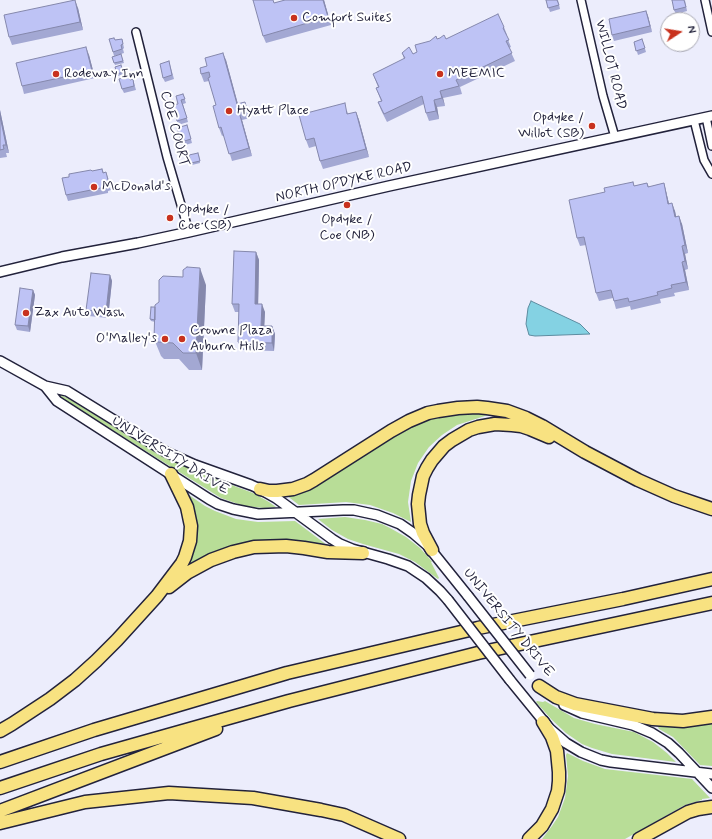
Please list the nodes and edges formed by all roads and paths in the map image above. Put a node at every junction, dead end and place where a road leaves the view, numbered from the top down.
1 (581, 0) edge
2 (704, 0) edge
3 (136, 32) dead end
4 (712, 32) edge
5 (709, 117) edge
6 (694, 120) junction
7 (615, 137) junction
8 (712, 146) edge
9 (712, 174) edge
10 (189, 232) junction
11 (0, 272) edge
12 (0, 361) edge
13 (44, 386) junction
14 (585, 452) junction
15 (171, 474) junction
16 (260, 489) junction
17 (712, 509) edge
18 (295, 513) junction
19 (432, 550) junction
20 (363, 552) junction
21 (712, 578) edge
22 (157, 596) junction
23 (712, 603) edge
24 (539, 686) junction
25 (289, 701) junction
26 (712, 716) edge
27 (543, 722) junction
28 (0, 731) edge
29 (0, 762) edge
30 (697, 772) junction
31 (712, 774) edge
32 (0, 788) edge
33 (712, 788) edge
34 (712, 807) edge
35 (0, 812) edge
36 (0, 823) edge
37 (399, 839) edge
38 (529, 839) edge
39 (639, 839) edge

1 - 7 street, WILLOT ROAD
2 - 4 street
3 - 10 street, COE COURT
5 - 6 main road, NORTH OPDYKE ROAD
5 - 8 street, NORTH OPDYKE ROAD
6 - 7 main road, NORTH OPDYKE ROAD
6 - 9 street
7 - 10 main road, NORTH OPDYKE ROAD
10 - 11 main road, NORTH OPDYKE ROAD
12 - 13 main road, UNIVERSITY DRIVE
13 - 15 main road, UNIVERSITY DRIVE
13 - 16 main road, UNIVERSITY DRIVE
14 - 16 highway
14 - 17 highway
14 - 19 highway
15 - 18 main road, UNIVERSITY DRIVE
15 - 22 highway
16 - 18 main road, UNIVERSITY DRIVE
18 - 19 main road, UNIVERSITY DRIVE
18 - 20 main road, UNIVERSITY DRIVE
19 - 24 main road, UNIVERSITY DRIVE, bridge
20 - 22 highway
20 - 27 main road, UNIVERSITY DRIVE, bridge
21 - 29 highway
22 - 28 highway
23 - 25 highway
24 - 26 highway
24 - 30 main road, UNIVERSITY DRIVE
25 - 32 highway
25 - 35 highway
27 - 30 main road, UNIVERSITY DRIVE
27 - 38 highway
30 - 31 main road, UNIVERSITY DRIVE
30 - 33 main road, UNIVERSITY DRIVE
34 - 39 highway
36 - 37 highway

